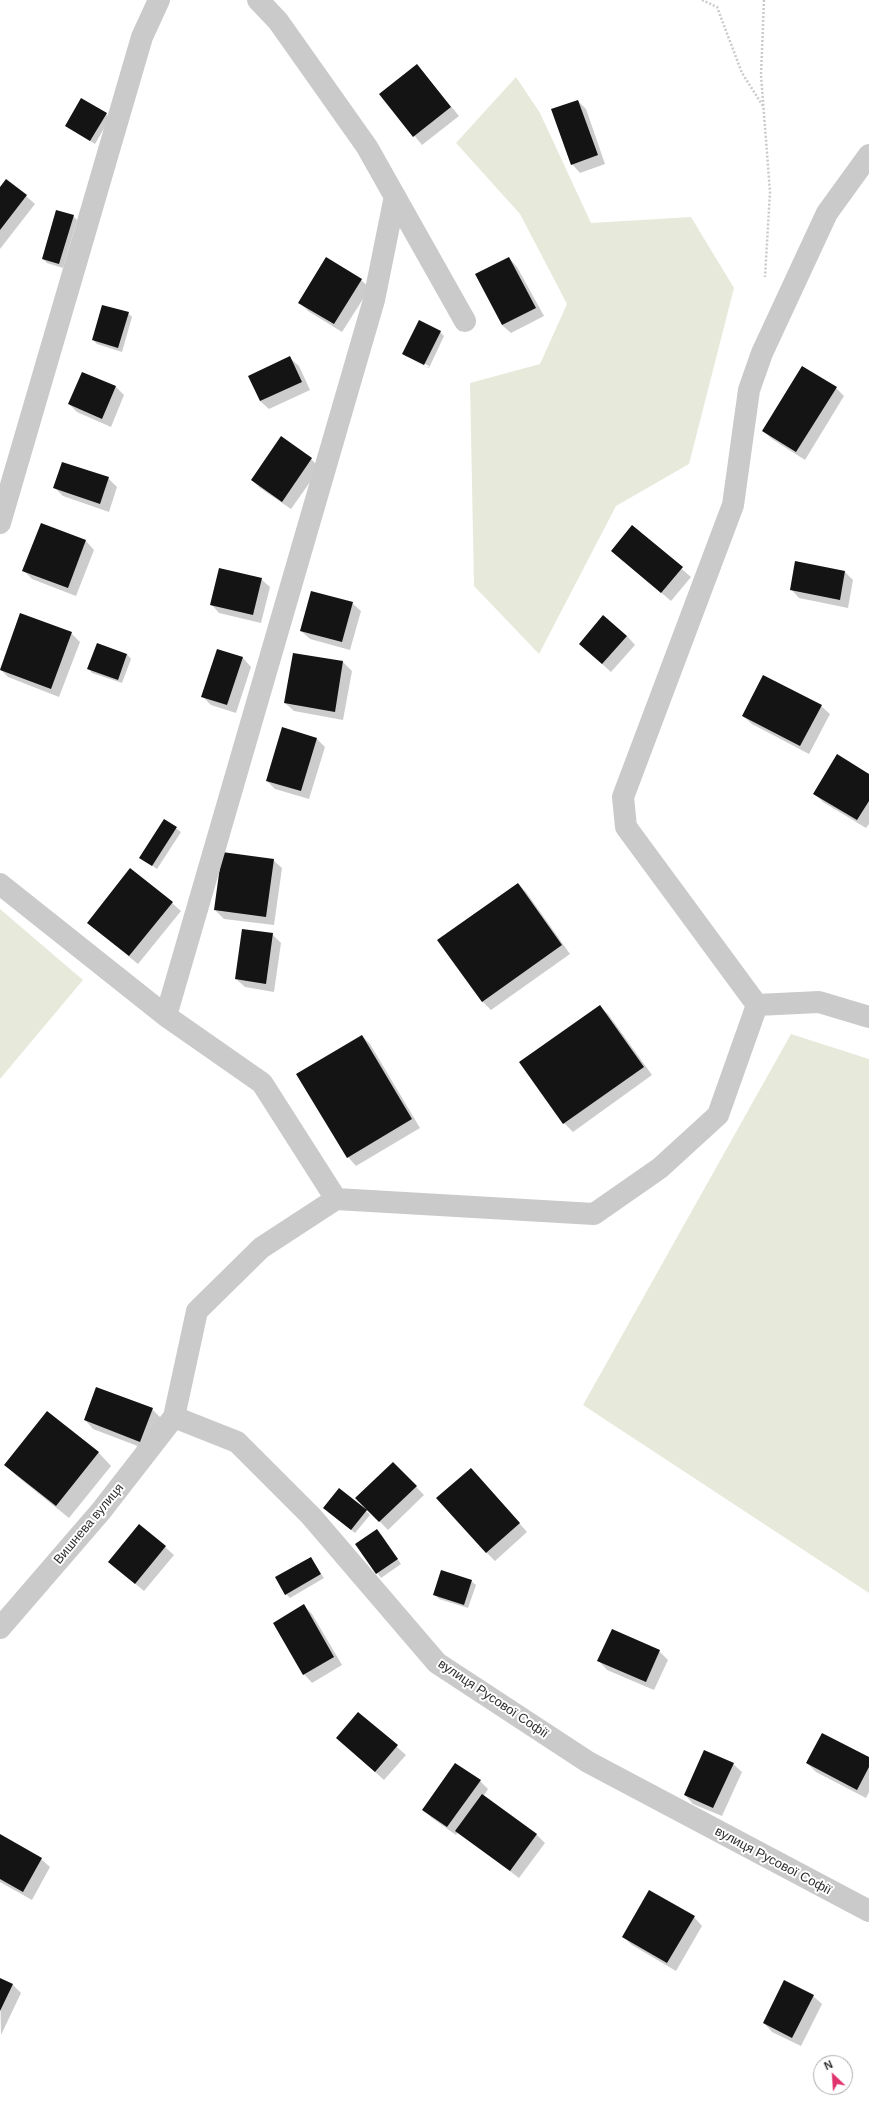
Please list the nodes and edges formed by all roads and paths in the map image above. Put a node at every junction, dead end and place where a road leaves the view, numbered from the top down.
1 (159, 0) edge
2 (258, 0) edge
3 (702, 0) edge
4 (764, 0) edge
5 (763, 107) junction
6 (869, 155) edge
7 (395, 196) junction
8 (765, 284) dead end
9 (465, 321) dead end
10 (0, 523) edge
11 (0, 884) edge
12 (757, 1005) junction
13 (166, 1016) junction
14 (869, 1017) edge
15 (336, 1200) junction
16 (174, 1417) junction
17 (0, 1628) edge
18 (869, 1911) edge

1 - 10 street
2 - 7 street
3 - 5 path
4 - 5 path
5 - 8 path
6 - 12 street
7 - 9 street
7 - 13 street
11 - 13 street
12 - 14 street
12 - 15 street
13 - 15 street
15 - 16 street
16 - 17 street, Вишнева вулиця
16 - 18 street, вулиця Русової Софії

